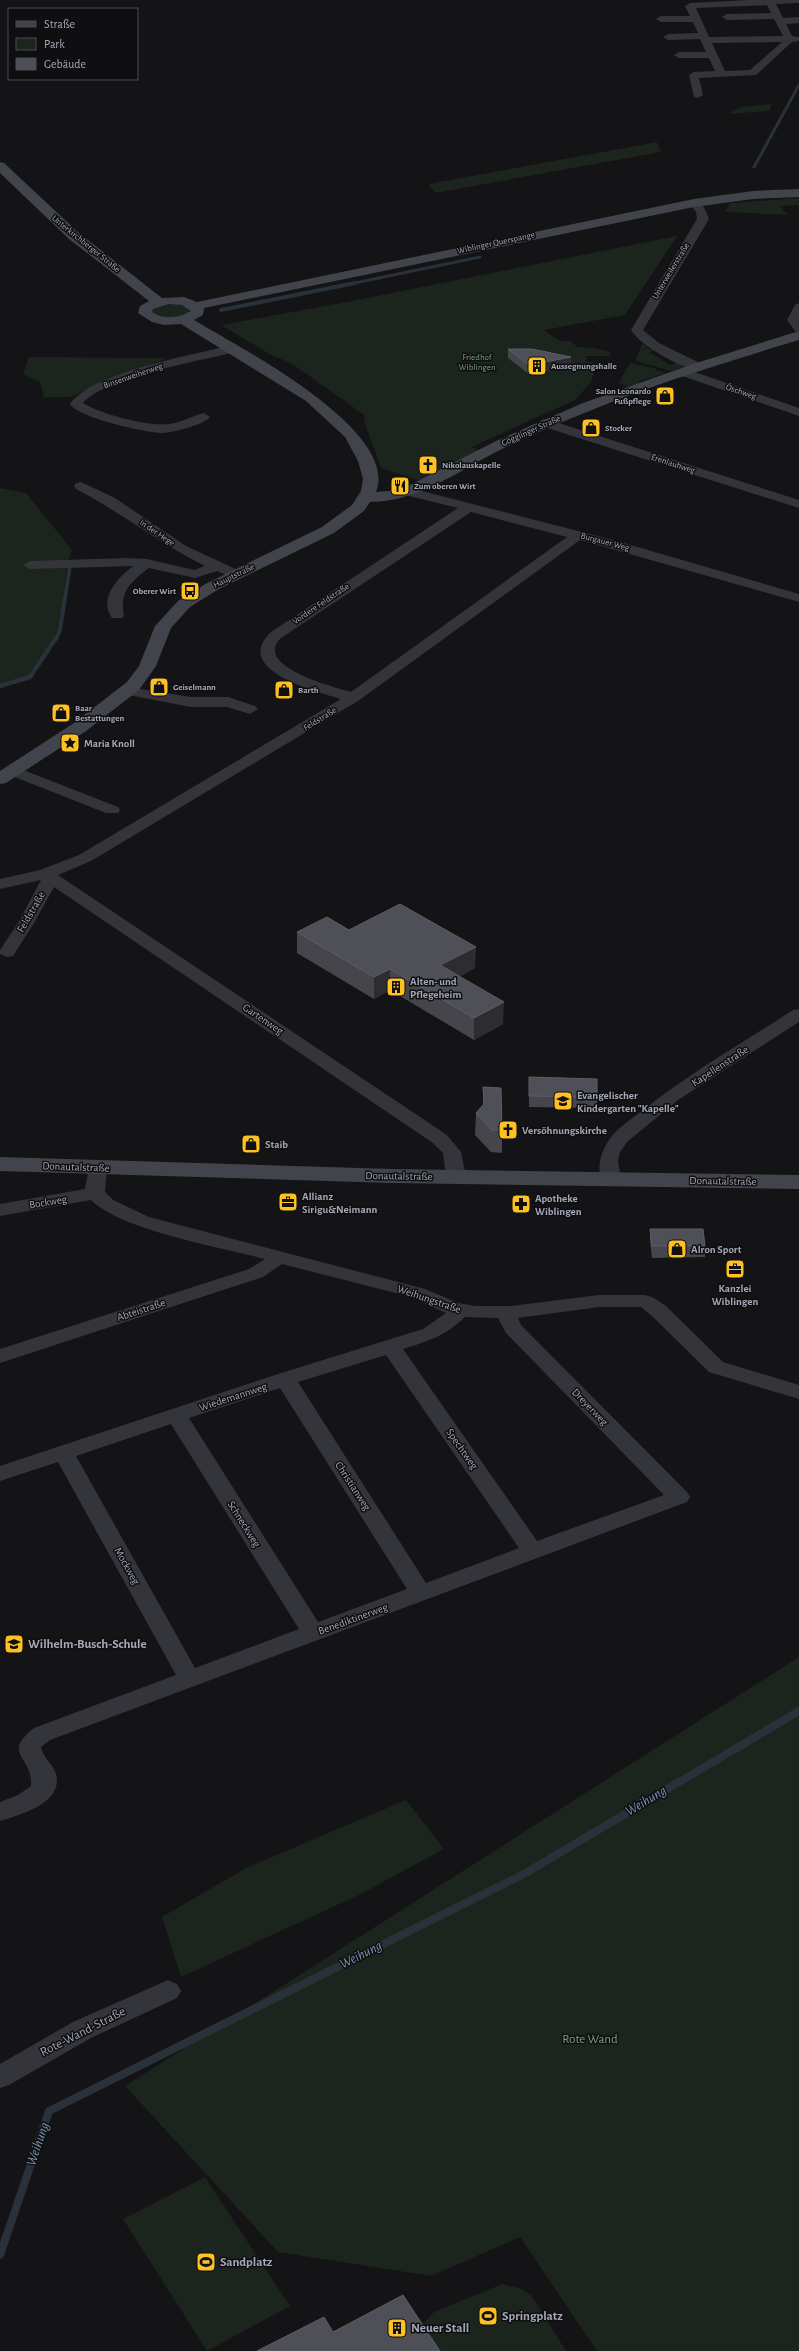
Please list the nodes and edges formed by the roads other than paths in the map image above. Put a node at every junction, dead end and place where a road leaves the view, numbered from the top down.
1 (682, 0) edge
2 (799, 0) edge
3 (750, 2) edge
4 (770, 2) junction
5 (690, 6) junction
6 (696, 18) junction
7 (779, 18) junction
8 (661, 20) dead end
9 (799, 20) edge
10 (668, 37) dead end
11 (704, 38) junction
12 (788, 39) junction
13 (799, 39) edge
14 (679, 55) dead end
15 (712, 55) junction
16 (683, 73) dead end
17 (721, 74) junction
18 (694, 75) junction
19 (698, 95) dead end
20 (0, 166) edge
21 (799, 193) edge
22 (694, 203) junction
23 (159, 302) junction
24 (196, 306) junction
25 (799, 307) edge
26 (183, 319) junction
27 (799, 328) edge
28 (799, 335) edge
29 (232, 349) junction
30 (698, 367) junction
31 (683, 372) junction
32 (799, 412) edge
33 (204, 417) dead end
34 (546, 424) junction
35 (80, 486) dead end
36 (410, 492) junction
37 (368, 494) junction
38 (799, 504) edge
39 (469, 507) junction
40 (578, 535) junction
41 (146, 563) junction
42 (30, 565) dead end
43 (216, 566) junction
44 (237, 575) junction
45 (799, 598) edge
46 (117, 615) dead end
47 (128, 691) junction
48 (354, 698) junction
49 (250, 709) dead end
50 (7, 775) edge
51 (112, 810) dead end
52 (48, 876) junction
53 (0, 884) edge
54 (7, 952) dead end
55 (799, 1014) edge
56 (0, 1164) edge
57 (98, 1168) junction
58 (456, 1177) junction
59 (611, 1179) junction
60 (799, 1182) edge
61 (95, 1193) junction
62 (0, 1210) edge
63 (278, 1257) junction
64 (460, 1311) junction
65 (506, 1312) junction
66 (391, 1347) junction
67 (0, 1356) edge
68 (285, 1379) junction
69 (799, 1392) edge
70 (176, 1416) junction
71 (63, 1453) junction
72 (0, 1474) edge
73 (679, 1497) joint
74 (533, 1552) junction
75 (421, 1593) junction
76 (313, 1633) junction
77 (190, 1679) junction
78 (0, 1812) edge
79 (168, 1991) dead end
80 (0, 2077) edge

1 - 5 street
2 - 4 street
3 - 4 street
3 - 5 street
4 - 7 street
5 - 6 street
6 - 7 street
6 - 8 street
6 - 11 street
7 - 9 street
7 - 12 street
10 - 11 street
11 - 12 street
11 - 15 street
12 - 13 street
12 - 17 street
14 - 15 street
15 - 17 street
16 - 18 street
17 - 18 street
18 - 19 street
20 - 23 main road, Unterkirchberger Straße
21 - 22 main road, Wiblinger Querspange
22 - 24 main road, Wiblinger Querspange
22 - 30 street, Unterweilerstraße
23 - 24 main road
23 - 26 main road
24 - 26 main road
25 - 27 street
26 - 29 main road
28 - 30 main road, Gögglinger Straße
29 - 33 street, Binsenweiherweg
29 - 37 main road
30 - 31 main road, Gögglinger Straße
31 - 32 street, Öschweg
31 - 34 main road, Gögglinger Straße
34 - 36 main road, Gögglinger Straße
34 - 38 street, Erenlauhweg
35 - 43 street, In der Hege
36 - 37 main road, Gögglinger Straße
36 - 39 street, Burgauer Weg
37 - 44 main road, Hauptstraße
39 - 40 street, Burgauer Weg
39 - 48 street, Vordere Feldstraße
40 - 45 street, Burgauer Weg
40 - 48 street, Feldstraße
41 - 42 street
41 - 43 street
41 - 46 street
43 - 44 street, In der Hege
44 - 47 main road, Hauptstraße
47 - 49 street
47 - 50 main road, Hauptstraße
48 - 52 street, Feldstraße
50 - 51 street, Hauptstraße
52 - 53 street, Feldstraße
52 - 54 street, Feldstraße
52 - 58 street, Gartenweg
55 - 59 street, Kapellenstraße
56 - 57 main road, Donautalstraße
57 - 58 main road, Donautalstraße
57 - 61 street
58 - 59 main road, Donautalstraße
59 - 60 main road, Donautalstraße
61 - 62 street, Bockweg
61 - 63 street, Weihungstraße
63 - 64 street, Weihungstraße
63 - 67 street, Abteistraße
64 - 65 street, Weihungstraße
64 - 66 street, Wiedemannweg
65 - 69 street, Weihungstraße
65 - 73 street, Dreyerweg
66 - 68 street, Wiedemannweg
66 - 74 street, Spechtweg
68 - 70 street, Wiedemannweg
68 - 75 street, Christianweg
70 - 71 street, Wiedemannweg
70 - 76 street, Schneckweg
71 - 72 street, Wiedemannweg
71 - 77 street, Mockweg
73 - 74 street, Benediktinerweg
74 - 75 street, Benediktinerweg
75 - 76 street, Benediktinerweg
76 - 77 street, Benediktinerweg
77 - 78 street, Benediktinerweg
79 - 80 street, Rote-Wand-Straße

